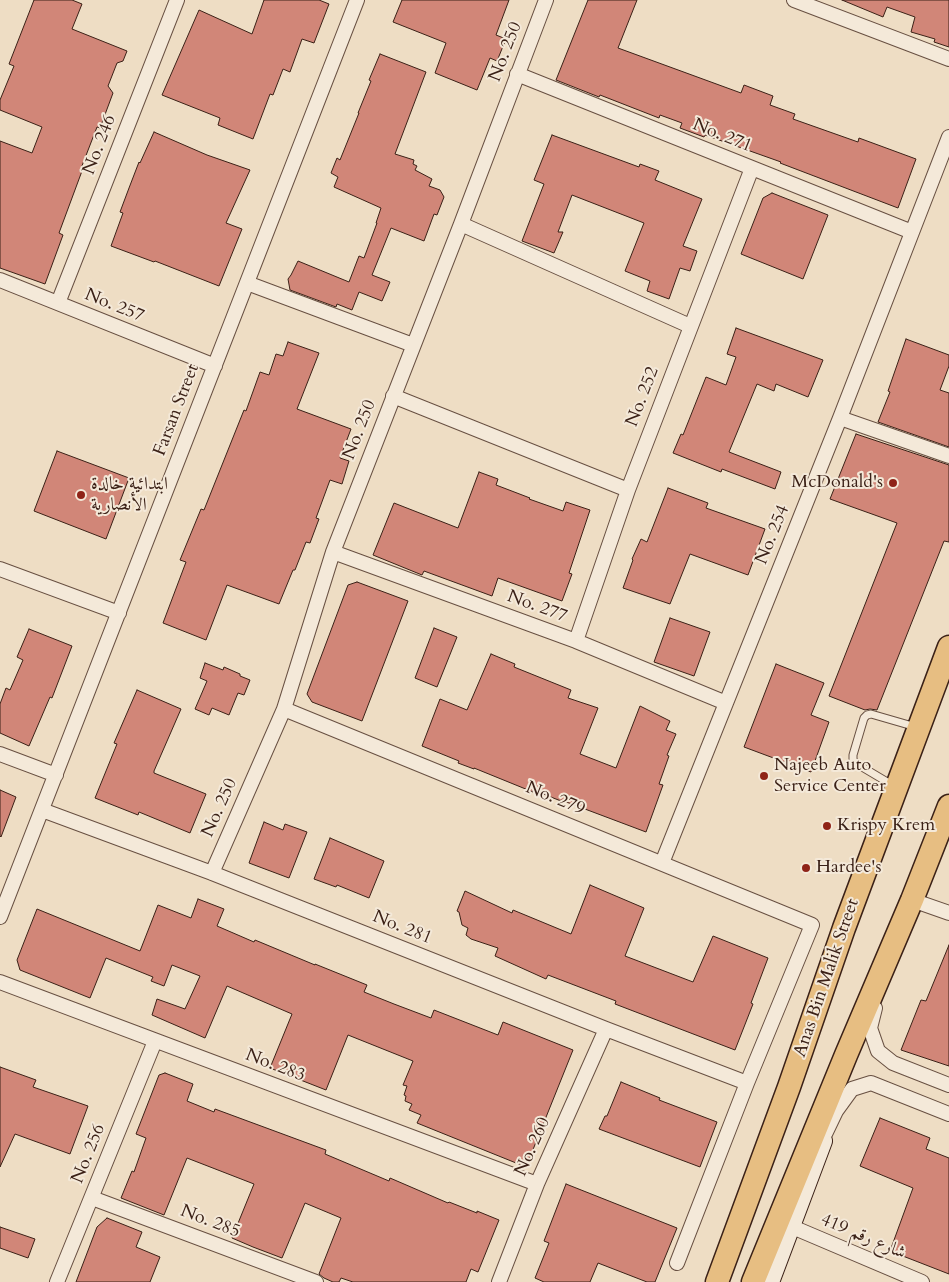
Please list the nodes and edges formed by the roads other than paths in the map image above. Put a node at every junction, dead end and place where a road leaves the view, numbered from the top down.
1 (177, 0) edge
2 (357, 0) edge
3 (546, 0) edge
4 (794, 0) edge
5 (949, 58) edge
6 (517, 74) junction
7 (949, 137) edge
8 (752, 168) junction
9 (460, 224) junction
10 (912, 232) junction
11 (0, 280) edge
12 (247, 283) junction
13 (58, 303) junction
14 (690, 326) junction
15 (412, 345) junction
16 (215, 366) junction
17 (393, 396) junction
18 (840, 418) junction
19 (949, 456) edge
20 (628, 490) junction
21 (333, 552) junction
22 (0, 569) edge
23 (119, 613) junction
24 (576, 641) junction
25 (949, 647) edge
26 (726, 704) junction
27 (284, 709) junction
28 (919, 727) junction
29 (0, 754) edge
30 (56, 775) junction
31 (896, 787) junction
32 (949, 806) edge
33 (42, 810) junction
34 (662, 863) junction
35 (212, 873) junction
36 (912, 900) junction
37 (3, 902) edge
38 (949, 913) edge
39 (0, 917) edge
40 (882, 970) junction
41 (0, 982) edge
42 (606, 1029) junction
43 (156, 1041) junction
44 (746, 1083) junction
45 (949, 1084) edge
46 (830, 1094) junction
47 (949, 1114) edge
48 (825, 1134) junction
49 (754, 1182) junction
50 (538, 1184) junction
51 (92, 1198) junction
52 (790, 1226) junction
53 (677, 1263) dead end
54 (57, 1282) edge
55 (316, 1282) edge
56 (499, 1282) edge
57 (707, 1282) edge
58 (717, 1282) edge
59 (753, 1282) edge
60 (769, 1282) edge
61 (922, 1282) edge

1 - 13 street, No. 246
2 - 12 street, Farsan Street
3 - 6 street, No. 250
4 - 5 street
6 - 8 street, No. 271
6 - 9 street, No. 250
7 - 10 street, No. 254
8 - 10 street, No. 271
8 - 14 street, No. 252
9 - 14 street
9 - 15 street, No. 250
10 - 18 street, No. 254
11 - 13 street, No. 257
12 - 15 street
12 - 16 street, Farsan Street
13 - 16 street, No. 257
14 - 20 street, No. 252
15 - 17 street, No. 250
16 - 23 street, Farsan Street
17 - 20 street
17 - 21 street, No. 250
18 - 19 street
18 - 26 street, No. 254
20 - 24 street, No. 252
21 - 24 street, No. 277
21 - 27 street, No. 250
22 - 23 street
23 - 30 street, Farsan Street
24 - 26 street, No. 277
25 - 28 main road, Anas Bin Malik Street
26 - 34 street, No. 254
27 - 34 street, No. 279
27 - 35 street, No. 250
28 - 31 main road, Anas Bin Malik Street
28 - 31 lane
29 - 30 street
30 - 33 street, Farsan Street
31 - 49 main road, Anas Bin Malik Street
32 - 36 main road
33 - 35 street, No. 281
33 - 37 street, Farsan Street
34 - 44 street, No. 279
35 - 42 street, No. 281
36 - 38 street
36 - 40 main road
37 - 39 street, Farsan Street
40 - 45 street
40 - 46 main road
41 - 43 street, No. 283
42 - 44 street, No. 281
42 - 50 street, No. 260
43 - 50 street, No. 283
43 - 51 street, No. 256
44 - 53 street
46 - 48 main road
46 - 59 main road
47 - 48 street
48 - 52 main road
49 - 57 main road
49 - 58 main road, Anas Bin Malik Street
50 - 56 street, No. 260
51 - 54 street, No. 256
51 - 55 street, No. 285
52 - 60 main road
52 - 61 street, شارع رقم 419

